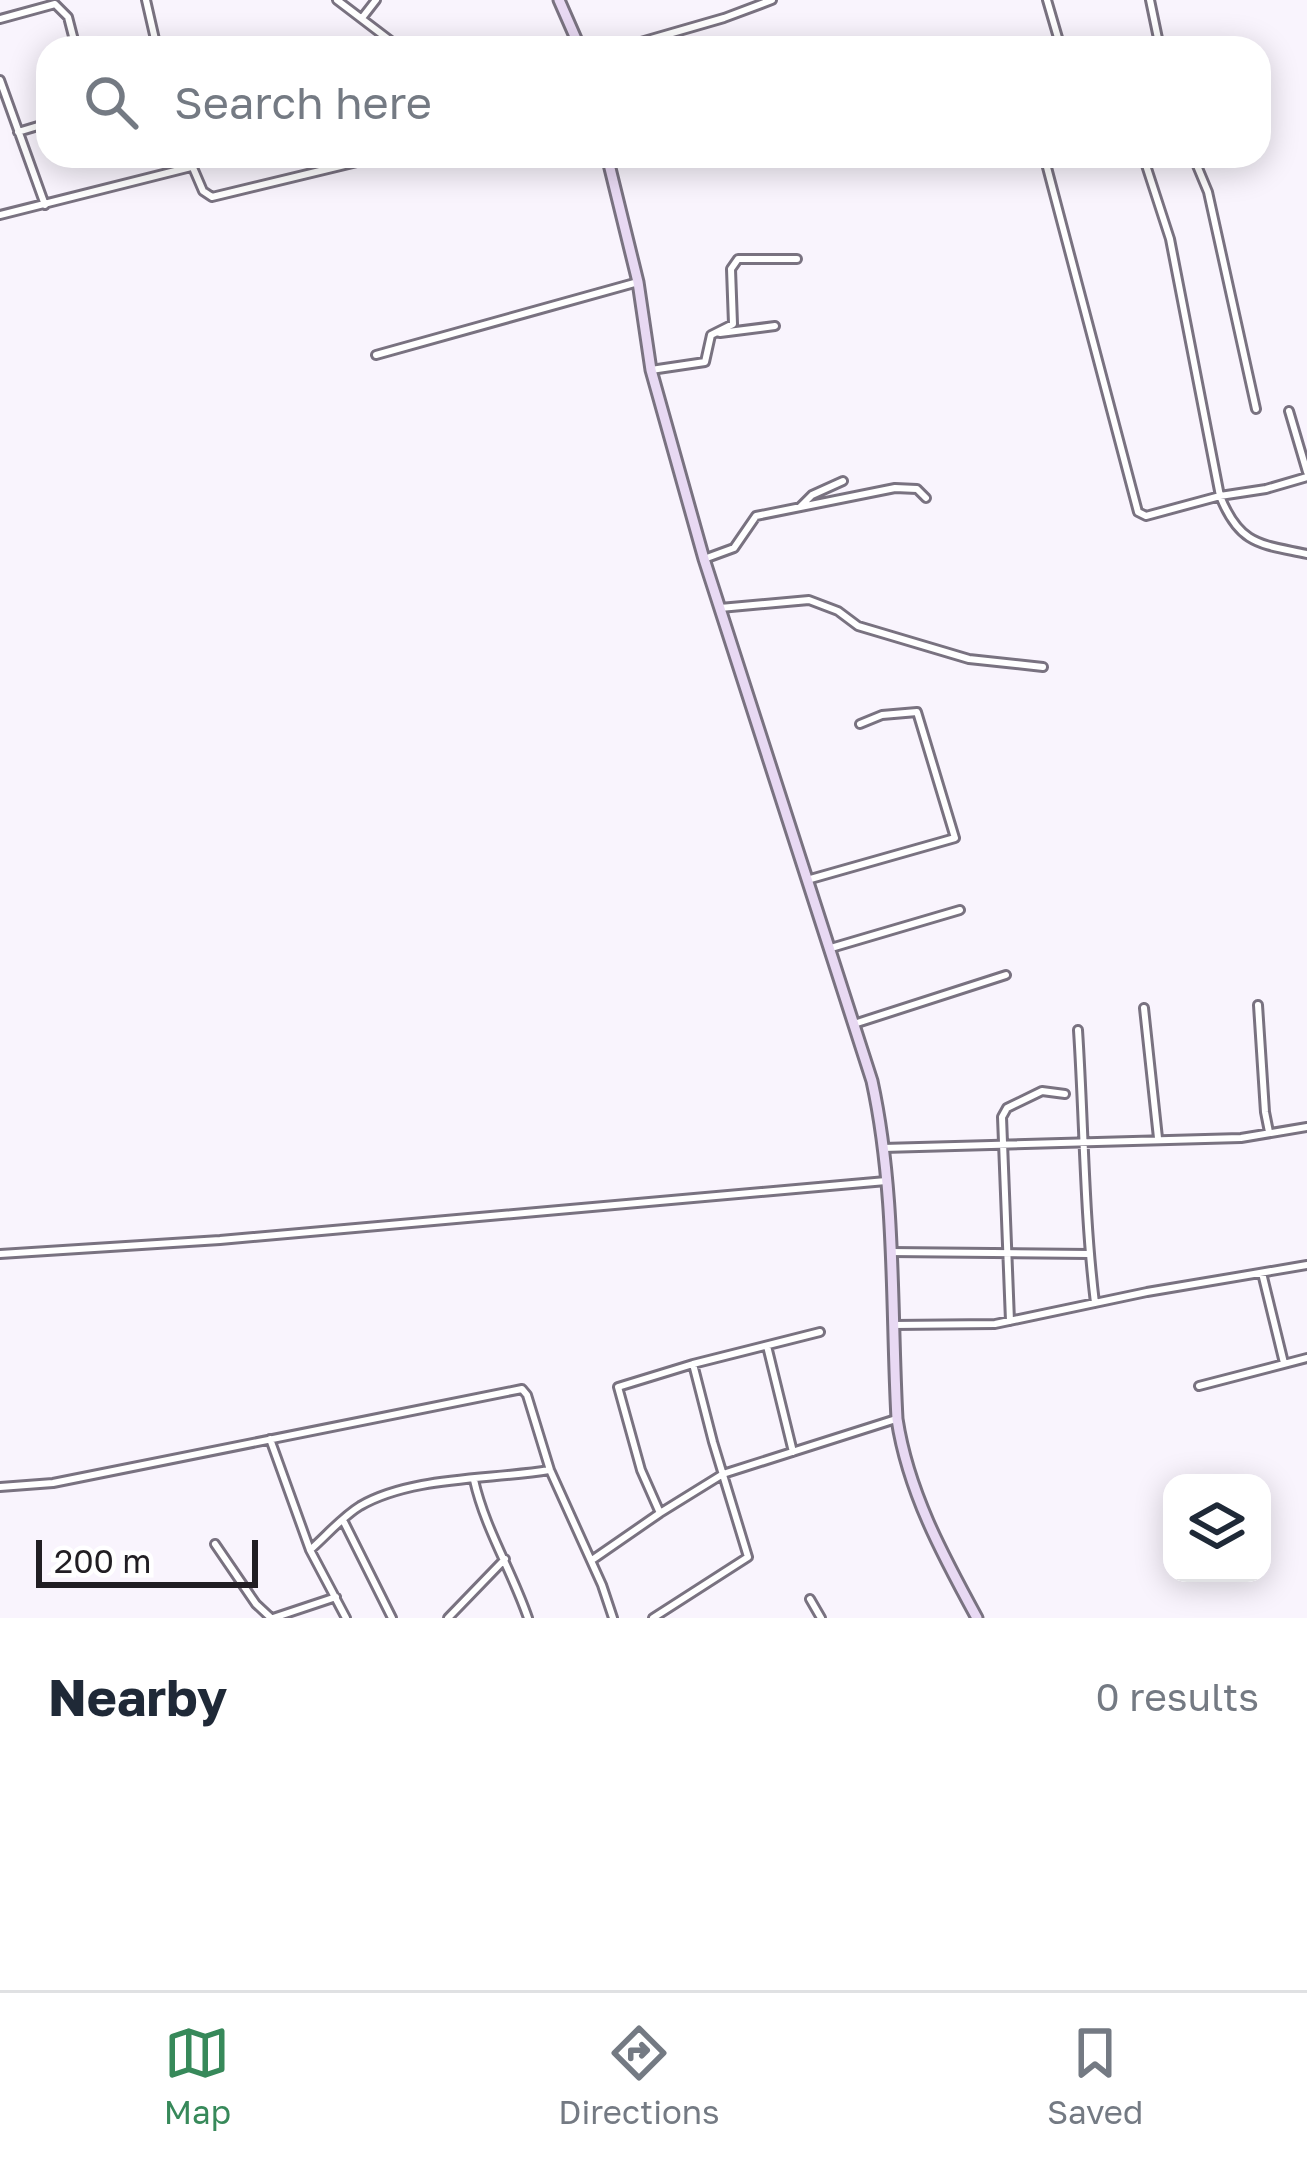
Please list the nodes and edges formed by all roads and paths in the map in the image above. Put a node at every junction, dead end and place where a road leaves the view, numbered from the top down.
1 (146, 0) edge
2 (337, 0) edge
3 (376, 0) edge
4 (559, 0) edge
5 (1047, 0) edge
6 (1150, 0) edge
7 (767, 1) edge
8 (362, 18) junction
9 (0, 19) edge
10 (73, 36) edge
11 (154, 36) edge
12 (385, 36) edge
13 (575, 36) edge
14 (662, 36) edge
15 (1057, 36) edge
16 (1158, 36) edge
17 (0, 80) edge
18 (36, 127) edge
19 (18, 132) junction
20 (187, 168) edge
21 (192, 168) edge
22 (332, 168) edge
23 (610, 168) edge
24 (1047, 168) edge
25 (1148, 168) edge
26 (1198, 168) edge
27 (45, 205) junction
28 (0, 215) edge
29 (797, 260) dead end
30 (638, 282) junction
31 (776, 326) dead end
32 (711, 334) junction
33 (376, 355) dead end
34 (651, 370) junction
35 (1256, 409) dead end
36 (1289, 411) dead end
37 (1307, 475) edge
38 (843, 482) dead end
39 (1220, 496) junction
40 (926, 497) dead end
41 (800, 507) junction
42 (1307, 554) edge
43 (704, 559) junction
44 (720, 608) junction
45 (1043, 667) dead end
46 (860, 724) dead end
47 (806, 880) junction
48 (960, 910) dead end
49 (831, 948) junction
50 (1006, 975) dead end
51 (1258, 1006) dead end
52 (1144, 1008) dead end
53 (854, 1024) junction
54 (1078, 1030) dead end
55 (1065, 1094) dead end
56 (1307, 1127) edge
57 (1269, 1132) junction
58 (1158, 1138) junction
59 (1085, 1141) junction
60 (1005, 1144) junction
61 (883, 1148) junction
62 (886, 1181) junction
63 (890, 1252) junction
64 (0, 1254) edge
65 (1007, 1254) junction
66 (1089, 1254) junction
67 (1307, 1264) edge
68 (1262, 1274) junction
69 (1095, 1303) junction
70 (1010, 1321) junction
71 (893, 1325) junction
72 (820, 1332) dead end
73 (767, 1346) junction
74 (1307, 1358) edge
75 (1284, 1363) junction
76 (693, 1364) junction
77 (1199, 1386) dead end
78 (897, 1419) junction
79 (270, 1439) junction
80 (793, 1452) junction
81 (550, 1470) junction
82 (724, 1474) junction
83 (474, 1480) junction
84 (0, 1486) edge
85 (659, 1513) junction
86 (344, 1520) junction
87 (215, 1544) dead end
88 (310, 1550) junction
89 (505, 1559) junction
90 (592, 1560) junction
91 (336, 1598) junction
92 (810, 1599) dead end
93 (272, 1618) edge
94 (346, 1618) edge
95 (392, 1618) edge
96 (448, 1618) edge
97 (528, 1618) edge
98 (614, 1618) edge
99 (653, 1618) edge
100 (821, 1618) edge
101 (977, 1618) edge

1 - 11 street
2 - 8 street
3 - 8 street
4 - 13 main road
5 - 15 street
6 - 16 street
7 - 14 street
8 - 12 street
9 - 10 street
17 - 19 street
18 - 19 street
19 - 27 street
20 - 27 street
21 - 22 street
23 - 30 main road
24 - 39 street
25 - 39 street
26 - 35 street
27 - 28 street
29 - 32 street
30 - 33 street
30 - 34 main road
31 - 32 street
32 - 34 street
34 - 43 main road
36 - 37 street
37 - 39 street
38 - 41 street
39 - 42 street
40 - 41 street
41 - 43 street
43 - 44 main road
44 - 45 street
44 - 47 main road
46 - 47 street
47 - 49 main road
48 - 49 street
49 - 53 main road
50 - 53 street
51 - 57 street
52 - 58 street
53 - 61 main road
54 - 59 street
55 - 60 street
56 - 57 street
57 - 58 street
58 - 59 street
59 - 60 street
59 - 66 street
60 - 61 street
60 - 65 street
61 - 62 main road
62 - 63 main road
62 - 64 street
63 - 65 street
63 - 71 main road
65 - 66 street
65 - 70 street
66 - 69 street
67 - 68 street
68 - 69 street
68 - 75 street
69 - 70 street
70 - 71 street
71 - 78 main road
72 - 73 street
73 - 76 street
73 - 80 street
74 - 75 street
75 - 77 street
76 - 82 street
76 - 85 street
78 - 80 street
78 - 101 main road
79 - 81 street
79 - 84 street
79 - 88 street
80 - 82 street
81 - 83 street
81 - 90 street
82 - 85 street
82 - 99 street
83 - 86 street
83 - 89 street
85 - 90 street
86 - 88 street
86 - 95 street
87 - 93 street
88 - 91 street
89 - 96 street
89 - 97 street
90 - 98 street
91 - 93 street
91 - 94 street
92 - 100 street

